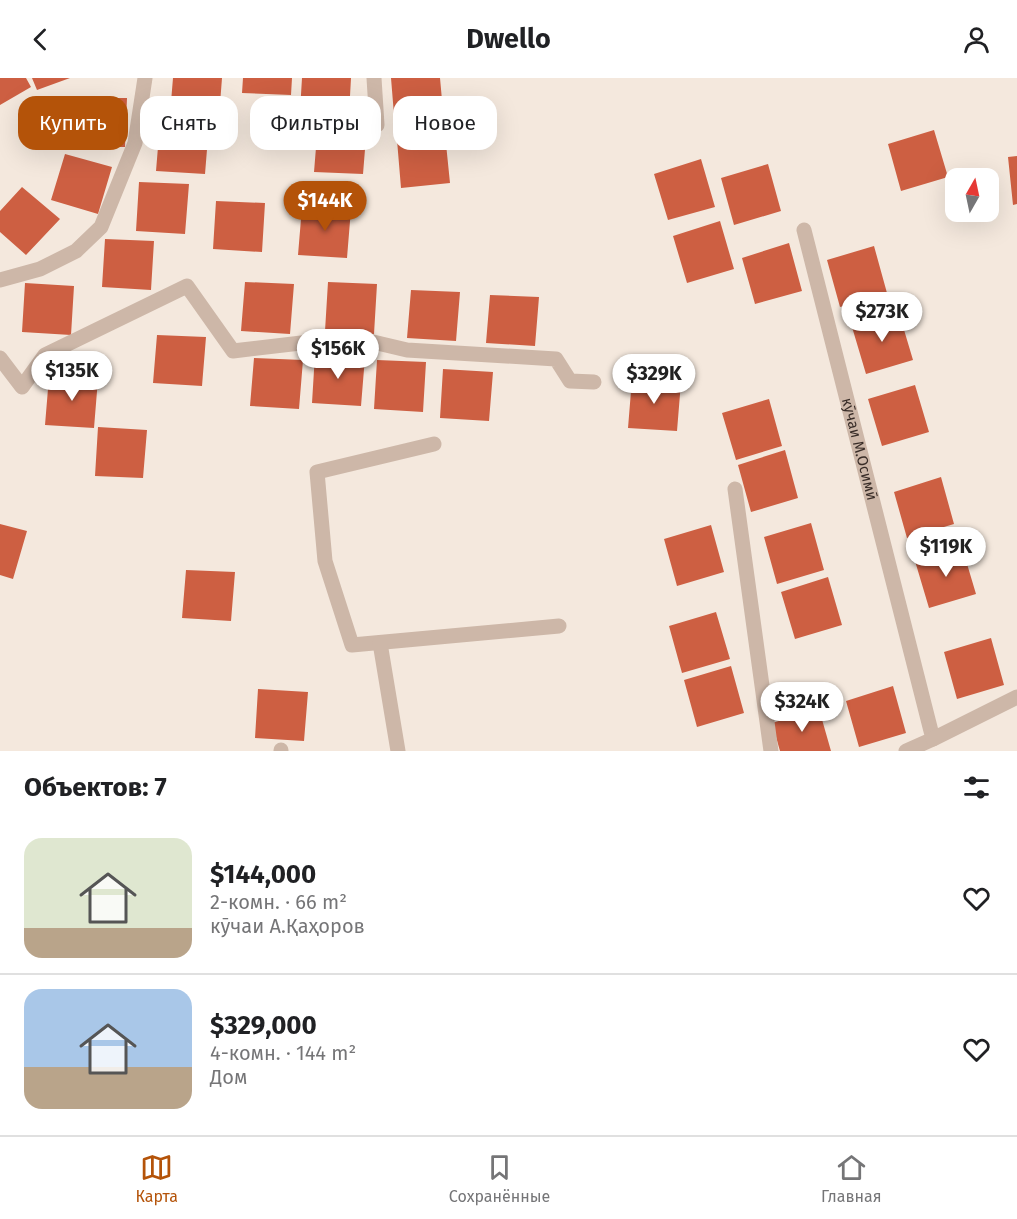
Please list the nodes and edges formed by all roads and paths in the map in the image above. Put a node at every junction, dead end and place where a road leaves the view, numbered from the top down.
1 (145, 78) edge
2 (374, 78) edge
3 (375, 96) edge
4 (804, 230) dead end
5 (0, 280) edge
6 (0, 358) edge
7 (594, 382) dead end
8 (434, 444) dead end
9 (735, 489) dead end
10 (559, 626) dead end
11 (380, 643) junction
12 (1017, 697) edge
13 (933, 739) junction
14 (398, 751) edge
15 (771, 751) edge
16 (906, 751) edge

1 - 5 street
2 - 3 street
4 - 13 street, кӯчаи М.Осимӣ
6 - 7 street
8 - 11 street
9 - 15 street
10 - 11 street
11 - 14 street
12 - 13 street
13 - 16 street

